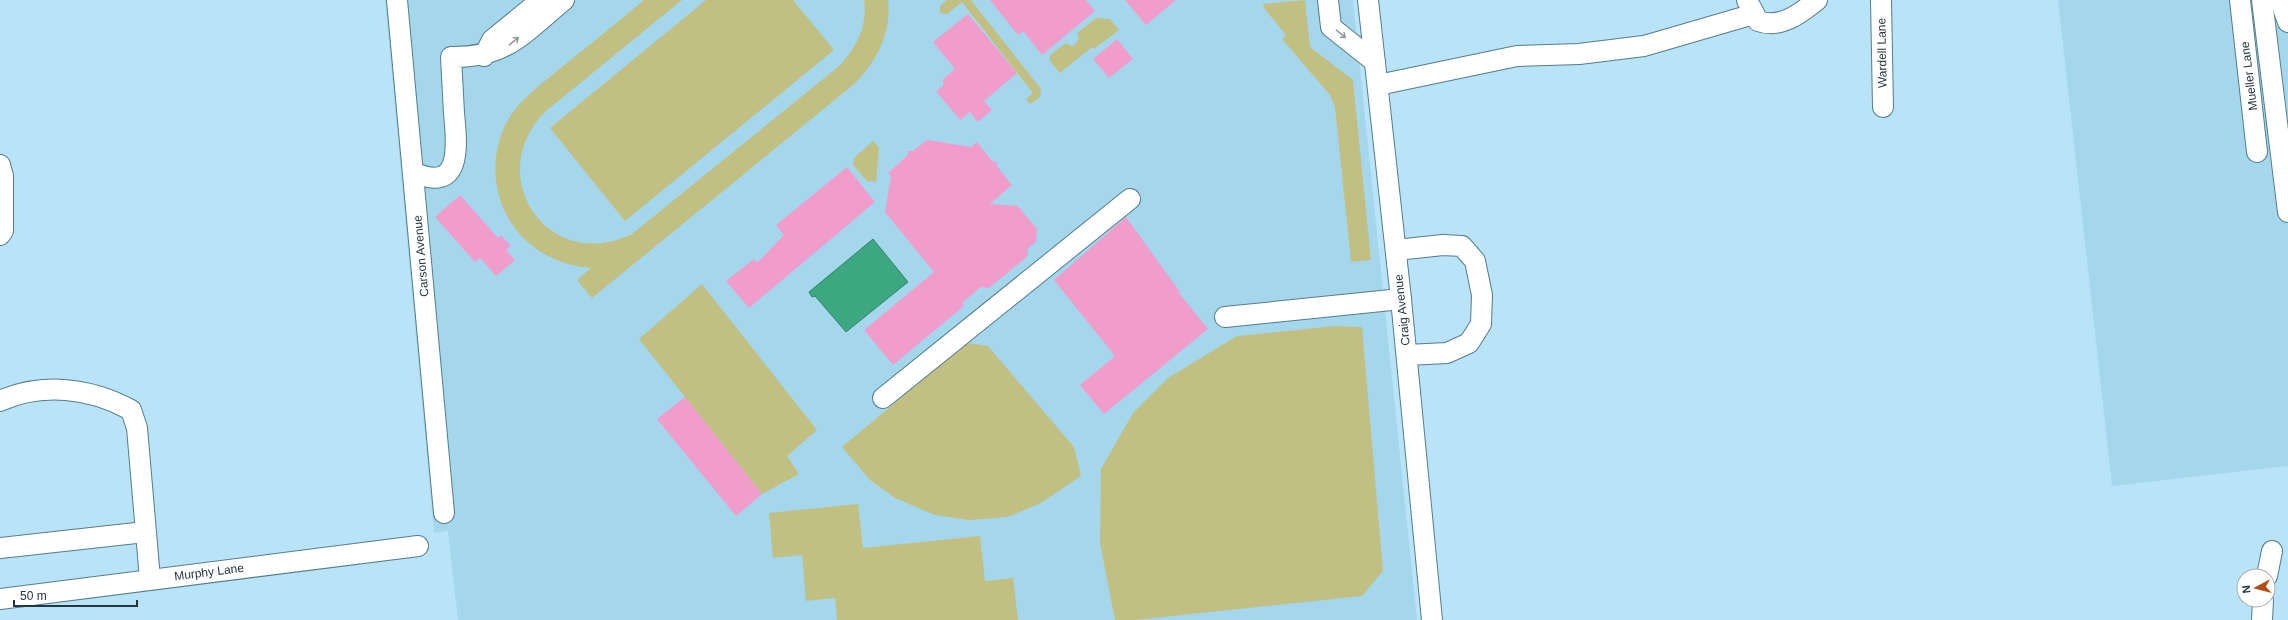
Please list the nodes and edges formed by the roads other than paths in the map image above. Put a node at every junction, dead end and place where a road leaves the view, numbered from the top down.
1 (397, 0) edge
2 (541, 0) edge
3 (564, 0) edge
4 (1328, 0) edge
5 (1368, 0) edge
6 (1817, 0) edge
7 (1881, 0) edge
8 (2240, 0) edge
9 (2262, 0) edge
10 (2280, 0) edge
11 (1751, 7) edge
12 (2288, 22) edge
13 (484, 56) junction
14 (1375, 62) junction
15 (1378, 85) junction
16 (1883, 107) dead end
17 (2257, 152) dead end
18 (0, 165) edge
19 (413, 172) junction
20 (1130, 199) dead end
21 (2288, 212) edge
22 (0, 235) edge
23 (1396, 250) junction
24 (1401, 300) junction
25 (1226, 317) dead end
26 (1407, 355) junction
27 (883, 398) dead end
28 (0, 401) edge
29 (444, 512) dead end
30 (145, 532) junction
31 (418, 546) dead end
32 (0, 548) edge
33 (2272, 551) dead end
34 (2269, 568) edge
35 (150, 579) junction
36 (0, 599) edge
37 (2263, 608) edge
38 (1432, 620) edge
39 (2262, 620) edge

1 - 19 street, Carson Avenue
2 - 13 street
13 -> 3 street
4 -> 14 street
5 - 14 street, Craig Avenue
6 - 11 street
7 - 16 street, Wardell Lane
8 - 17 street, Mueller Lane
9 - 21 street
10 - 12 street
11 - 15 street
13 - 19 street
14 - 15 street, Craig Avenue
15 - 23 street, Craig Avenue
18 - 22 street
19 - 29 street, Carson Avenue
20 - 27 street
23 - 24 street, Craig Avenue
23 - 26 street
24 - 25 street
24 - 26 street, Craig Avenue
26 - 38 street, Craig Avenue
28 - 30 street
30 - 32 street
30 - 35 street
31 - 35 street, Murphy Lane
33 - 34 street
35 - 36 street, Murphy Lane
37 - 39 street

